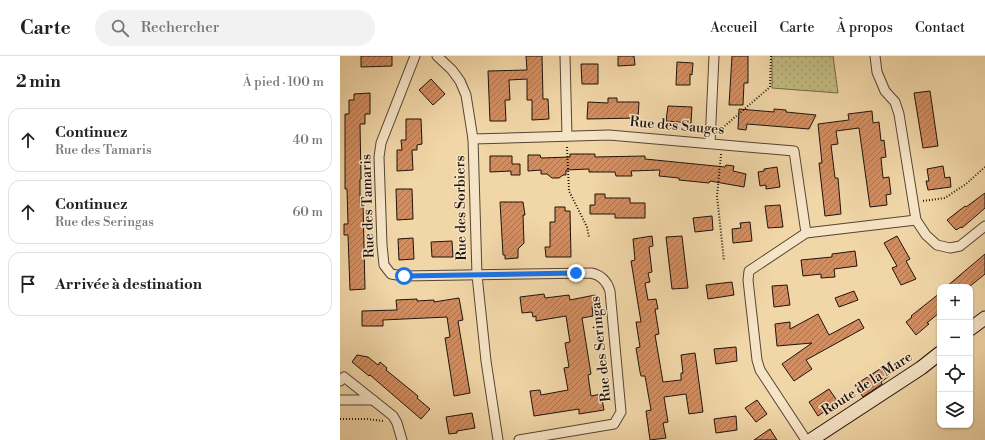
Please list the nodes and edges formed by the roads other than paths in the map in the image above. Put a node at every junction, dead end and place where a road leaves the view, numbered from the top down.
1 (415, 56) edge
2 (437, 56) edge
3 (565, 56) edge
4 (714, 56) edge
5 (875, 56) edge
6 (567, 136) junction
7 (473, 139) junction
8 (710, 143) junction
9 (916, 220) junction
10 (985, 226) edge
11 (806, 234) junction
12 (477, 275) junction
13 (985, 318) edge
14 (973, 328) edge
15 (937, 355) edge
16 (340, 382) edge
17 (340, 400) edge
18 (373, 400) junction
19 (402, 440) edge
20 (498, 440) edge
21 (519, 440) edge
22 (806, 440) edge
23 (811, 440) edge

1 - 12 street, Rue des Tamaris
2 - 7 street, Rue des Sorbiers
3 - 6 street
4 - 8 street
5 - 9 street
6 - 7 street, Rue des Sauges
6 - 8 street, Rue des Sauges
7 - 12 street, Rue des Sorbiers
8 - 11 street, Rue des Sauges
9 - 10 street
9 - 11 street
11 - 22 street
12 - 20 street, Rue des Sorbiers
12 - 21 street, Rue des Seringas
13 - 14 street
15 - 23 street, Route de la Mare
16 - 18 street
17 - 18 street
18 - 19 street

